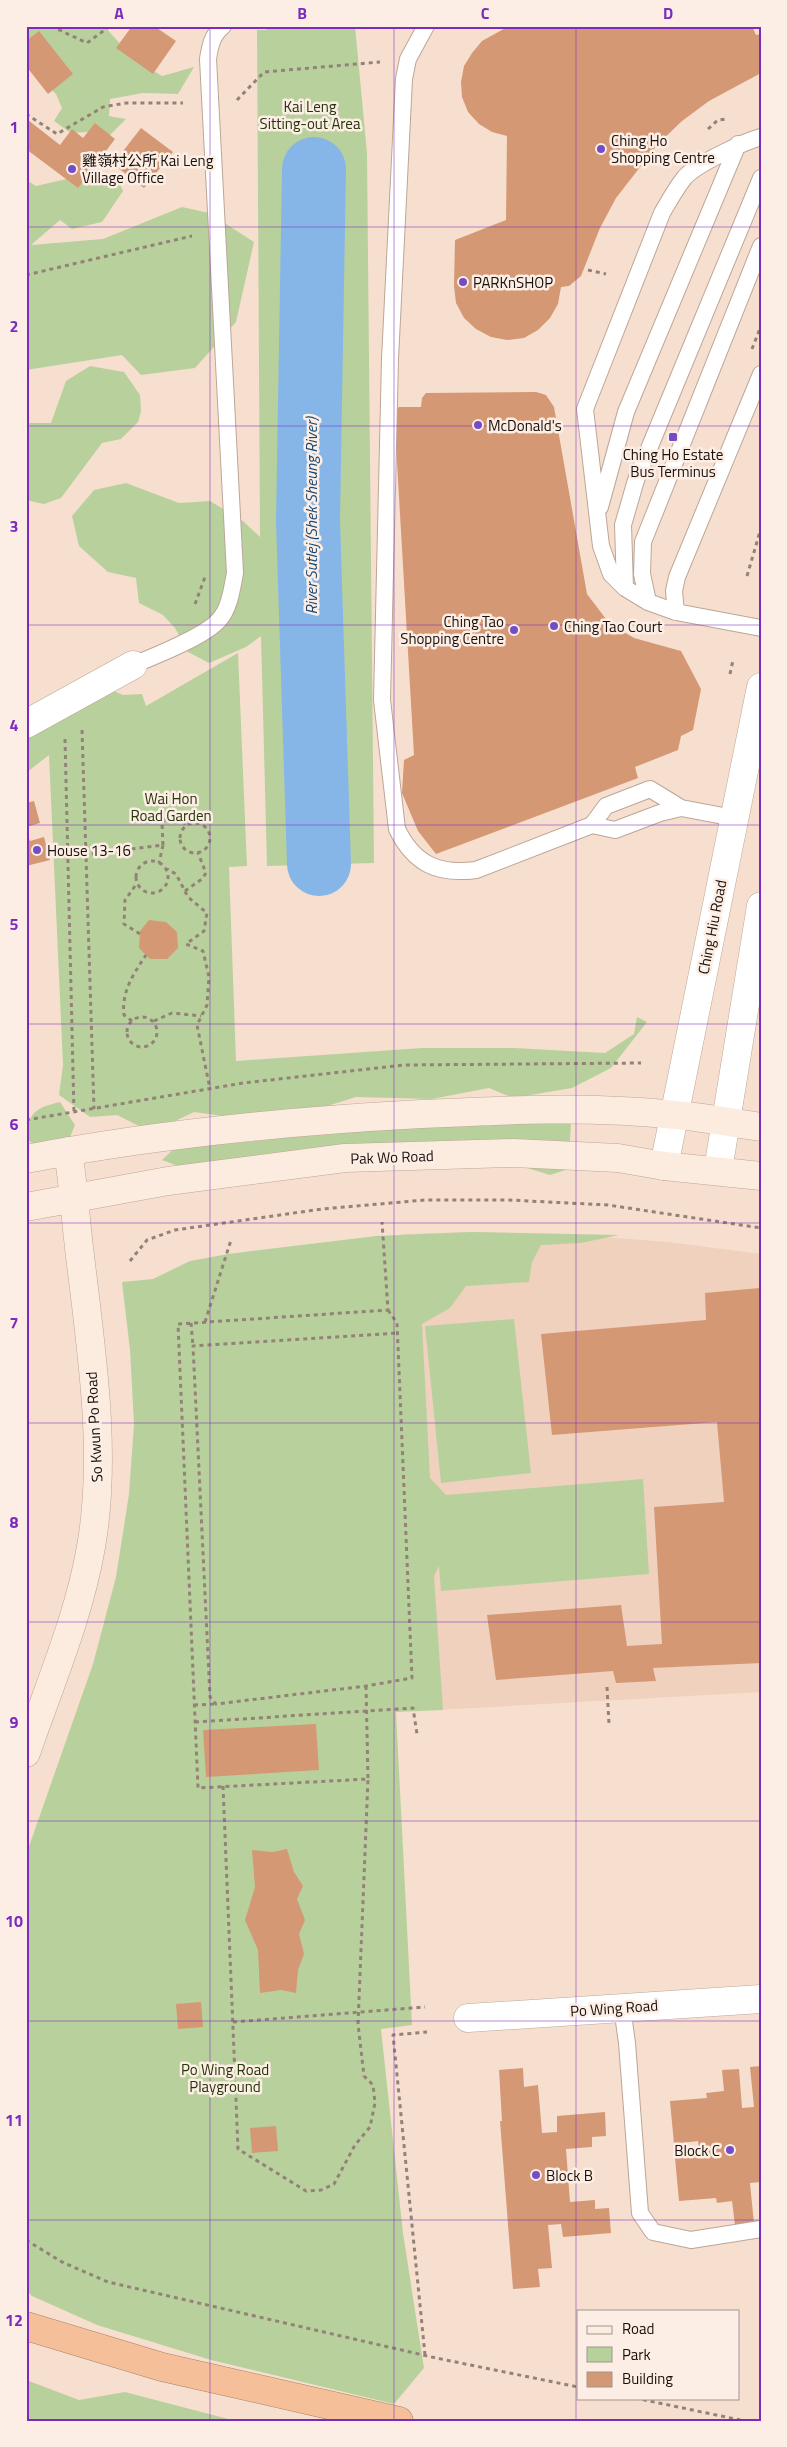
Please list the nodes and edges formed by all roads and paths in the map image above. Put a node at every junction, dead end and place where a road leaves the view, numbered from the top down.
1 (51, 26) edge
2 (110, 26) edge
3 (223, 26) edge
4 (426, 26) edge
5 (408, 59) junction
6 (210, 103) junction
7 (26, 114) edge
8 (761, 137) edge
9 (738, 144) junction
10 (761, 178) edge
11 (198, 235) dead end
12 (761, 246) edge
13 (588, 270) dead end
14 (606, 274) dead end
15 (26, 275) edge
16 (761, 374) edge
17 (761, 528) edge
18 (601, 546) junction
19 (207, 572) dead end
20 (747, 576) dead end
21 (625, 588) junction
22 (648, 602) junction
23 (194, 606) dead end
24 (676, 612) junction
25 (761, 628) edge
26 (133, 666) joint
27 (761, 687) edge
28 (758, 715) edge
29 (26, 724) edge
30 (77, 727) dead end
31 (65, 734) dead end
32 (682, 808) junction
33 (734, 818) junction
34 (592, 825) junction
35 (187, 826) junction
36 (163, 845) junction
37 (198, 853) junction
38 (86, 855) junction
39 (68, 857) junction
40 (159, 863) junction
41 (165, 868) junction
42 (135, 886) dead end
43 (185, 891) junction
44 (761, 906) edge
45 (140, 934) dead end
46 (146, 955) dead end
47 (201, 1016) junction
48 (132, 1021) junction
49 (154, 1021) junction
50 (641, 1063) dead end
51 (210, 1089) junction
52 (94, 1109) junction
53 (74, 1113) junction
54 (675, 1115) junction
55 (26, 1120) edge
56 (725, 1122) junction
57 (761, 1127) edge
58 (68, 1151) junction
59 (26, 1160) edge
60 (664, 1166) junction
61 (718, 1170) junction
62 (761, 1176) edge
63 (75, 1198) junction
64 (26, 1207) edge
65 (382, 1222) dead end
66 (761, 1228) edge
67 (231, 1240) dead end
68 (130, 1261) dead end
69 (388, 1310) junction
70 (205, 1322) junction
71 (191, 1323) junction
72 (396, 1334) junction
73 (193, 1346) junction
74 (366, 1686) junction
75 (607, 1687) dead end
76 (216, 1704) junction
77 (194, 1705) junction
78 (366, 1712) junction
79 (195, 1722) junction
80 (609, 1724) dead end
81 (418, 1734) dead end
82 (26, 1753) edge
83 (368, 1779) junction
84 (223, 1786) junction
85 (761, 1999) edge
86 (426, 2007) dead end
87 (622, 2007) junction
88 (358, 2013) junction
89 (468, 2018) dead end
90 (233, 2022) junction
91 (427, 2032) dead end
92 (761, 2229) edge
93 (26, 2240) edge
94 (26, 2326) edge
95 (426, 2355) junction
96 (577, 2387) edge
97 (645, 2400) edge
98 (399, 2421) edge
99 (745, 2421) edge

1 - 2 path
3 - 6 lane
4 - 5 lane
5 - 6 path
5 - 34 lane
6 - 7 path
6 - 26 lane
8 - 9 lane
9 - 18 lane
9 - 18 lane
10 - 21 lane
11 - 15 path
12 - 22 lane
13 - 14 path
16 - 24 lane
17 - 20 path
18 - 21 lane
19 - 23 path
21 - 22 lane
22 - 24 lane
24 - 25 lane
26 - 29 street
27 - 28 street, Ching Hiu Road
28 - 33 street, Ching Hiu Road
30 - 38 path
31 - 39 path
32 - 33 lane
32 - 34 lane
32 - 34 lane
33 - 54 street, Ching Hiu Road
35 - 36 path
35 - 37 path
35 - 37 path
36 - 38 path
36 - 40 path
37 - 43 path
38 - 39 path
38 - 52 path
39 - 53 path
40 - 41 path
40 - 41 path
41 - 43 path
42 - 45 path
43 - 47 path
44 - 56 street
46 - 48 path
47 - 49 path
47 - 51 path
48 - 49 path
48 - 49 path
50 - 51 path
51 - 52 path
52 - 53 path
53 - 55 path
54 - 56 main road
54 - 58 main road
54 - 60 street, Ching Hiu Road
56 - 57 main road
56 - 61 street
58 - 59 main road
58 - 63 main road, So Kwun Po Road
60 - 61 main road, Pak Wo Road
60 - 63 main road, Pak Wo Road
61 - 62 main road, Pak Wo Road
63 - 64 main road, Pak Wo Road
63 - 82 main road, So Kwun Po Road
65 - 69 path
66 - 68 path
67 - 70 path
69 - 70 path
69 - 72 path
70 - 71 path
71 - 73 path
71 - 77 path
72 - 73 path
72 - 74 path
73 - 76 path
74 - 76 path
74 - 78 path
75 - 80 path
76 - 77 path
77 - 79 path
78 - 79 path
78 - 81 path
78 - 83 path
79 - 84 path
83 - 84 path
83 - 88 path
84 - 90 path
85 - 87 street, Po Wing Road
86 - 88 path
87 - 89 street, Po Wing Road
87 - 92 lane
88 - 90 path
88 - 90 path
91 - 95 path
93 - 95 path
94 - 98 highway
95 - 96 path
97 - 99 path

